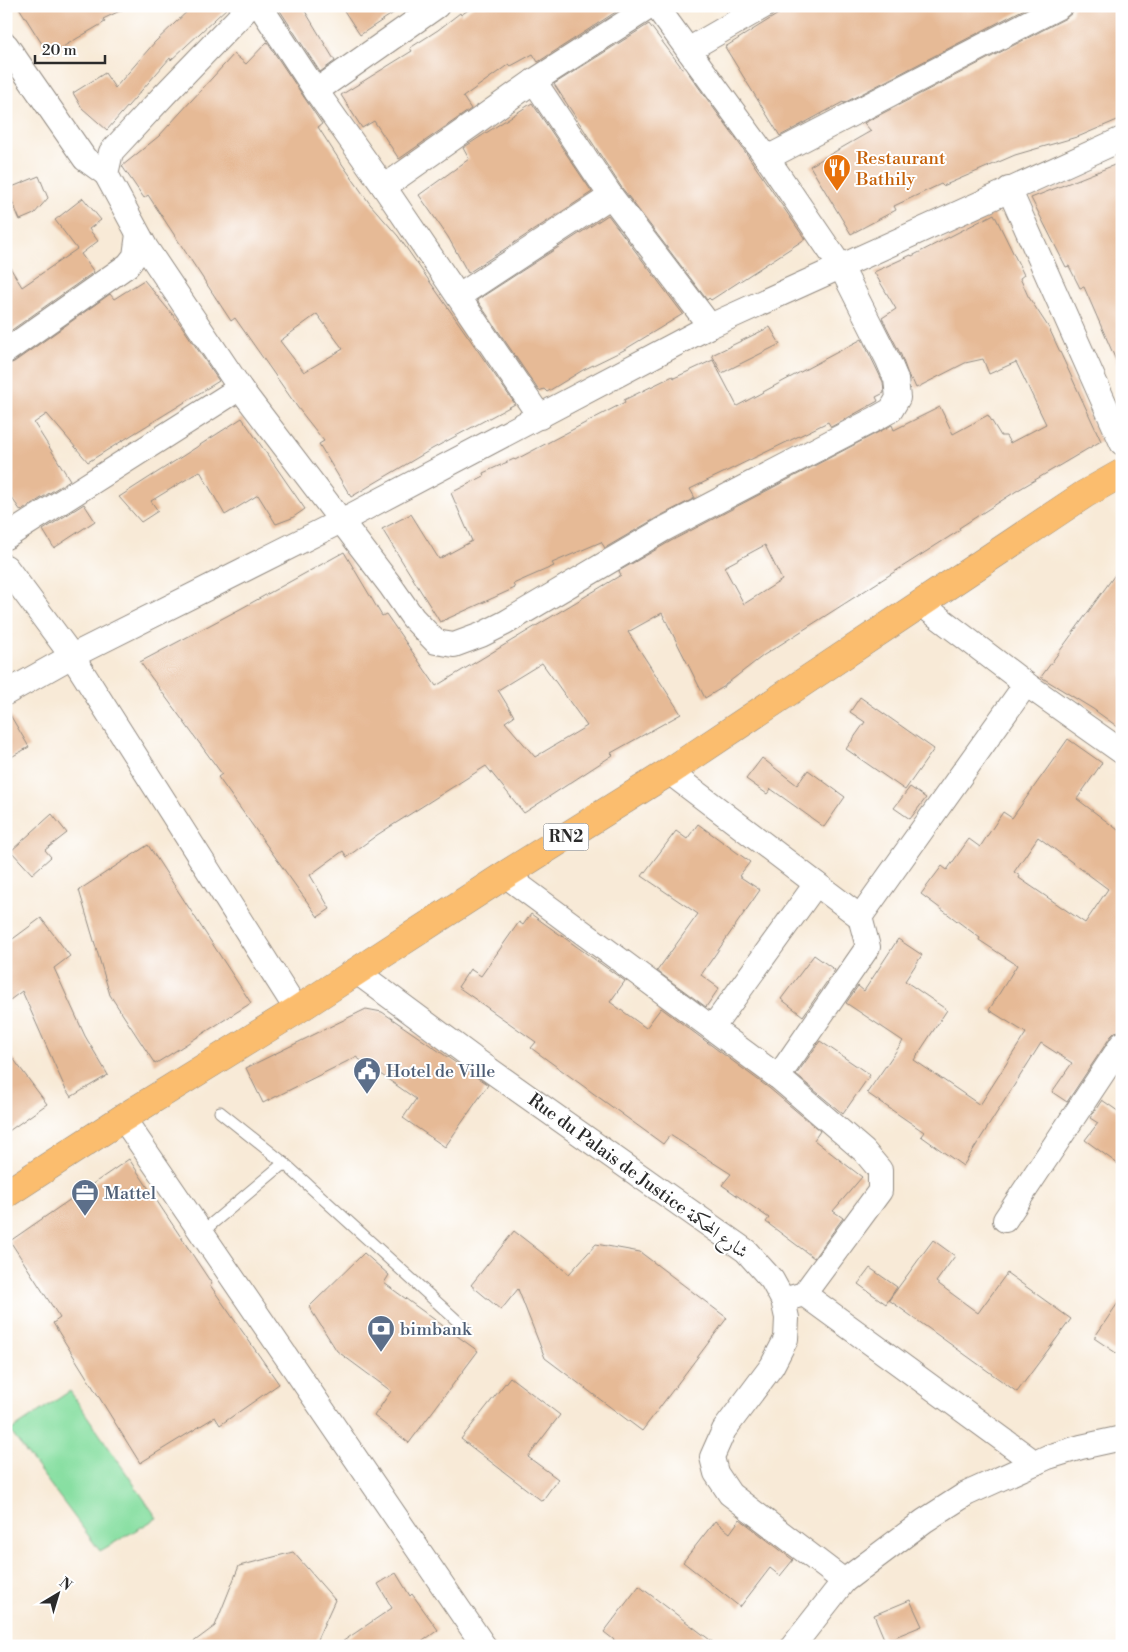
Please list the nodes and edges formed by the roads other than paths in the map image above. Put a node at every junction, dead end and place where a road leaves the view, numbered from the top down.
1 (250, 6) edge
2 (260, 6) edge
3 (437, 6) edge
4 (651, 6) edge
5 (656, 6) edge
6 (764, 6) edge
7 (1060, 6) edge
8 (6, 45) edge
9 (688, 50) junction
10 (534, 81) junction
11 (316, 91) junction
12 (1122, 139) edge
13 (767, 158) junction
14 (106, 174) junction
15 (384, 187) junction
16 (1009, 189) junction
17 (611, 196) junction
18 (138, 234) junction
19 (840, 267) junction
20 (459, 296) junction
21 (710, 326) junction
22 (6, 351) edge
23 (240, 388) junction
24 (540, 417) junction
25 (1122, 443) edge
26 (1122, 473) edge
27 (341, 521) junction
28 (6, 537) edge
29 (6, 567) edge
30 (921, 604) junction
31 (72, 656) junction
32 (1026, 684) junction
33 (6, 692) edge
34 (1122, 752) edge
35 (669, 772) junction
36 (505, 875) junction
37 (816, 884) junction
38 (860, 917) junction
39 (357, 972) junction
40 (297, 1010) junction
41 (713, 1027) junction
42 (1122, 1044) edge
43 (778, 1077) junction
44 (220, 1112) dead end
45 (123, 1118) junction
46 (284, 1163) junction
47 (6, 1194) edge
48 (1005, 1220) dead end
49 (202, 1232) junction
50 (794, 1297) junction
51 (464, 1327) dead end
52 (1122, 1438) edge
53 (1035, 1462) junction
54 (844, 1581) junction
55 (476, 1643) edge
56 (792, 1646) edge

1 - 14 street
2 - 11 street
3 - 11 street
4 - 10 street
5 - 9 street
6 - 9 street
7 - 13 street
8 - 14 street
9 - 13 street
10 - 15 street
10 - 17 street
11 - 15 street
12 - 16 street
13 - 19 street
14 - 18 street
15 - 20 street
16 - 19 street
16 - 25 street
17 - 20 street
17 - 21 street
18 - 22 street
18 - 23 street
19 - 21 street
19 - 27 street
20 - 24 street
21 - 24 street
23 - 27 street
23 - 28 street
24 - 27 street
26 - 30 highway, RN2
27 - 31 street
29 - 31 street
30 - 32 street
30 - 35 highway, RN2
31 - 33 street
31 - 40 street
32 - 34 street
32 - 38 street
35 - 36 highway, RN2
35 - 37 street
36 - 39 highway, RN2
36 - 41 street
37 - 38 street
37 - 41 street
38 - 43 street
39 - 40 highway, RN2
39 - 50 street, Rue du Palais de Justice شارع المحكمة
40 - 45 highway, RN2
41 - 43 street
42 - 48 street
43 - 50 street
44 - 46 lane
45 - 47 highway, RN2
45 - 49 street
46 - 49 lane
46 - 51 lane
49 - 55 street
50 - 53 street
50 - 54 street, Rue du Palais de Justice شارع المحكمة
52 - 53 street
53 - 54 street
54 - 56 street

